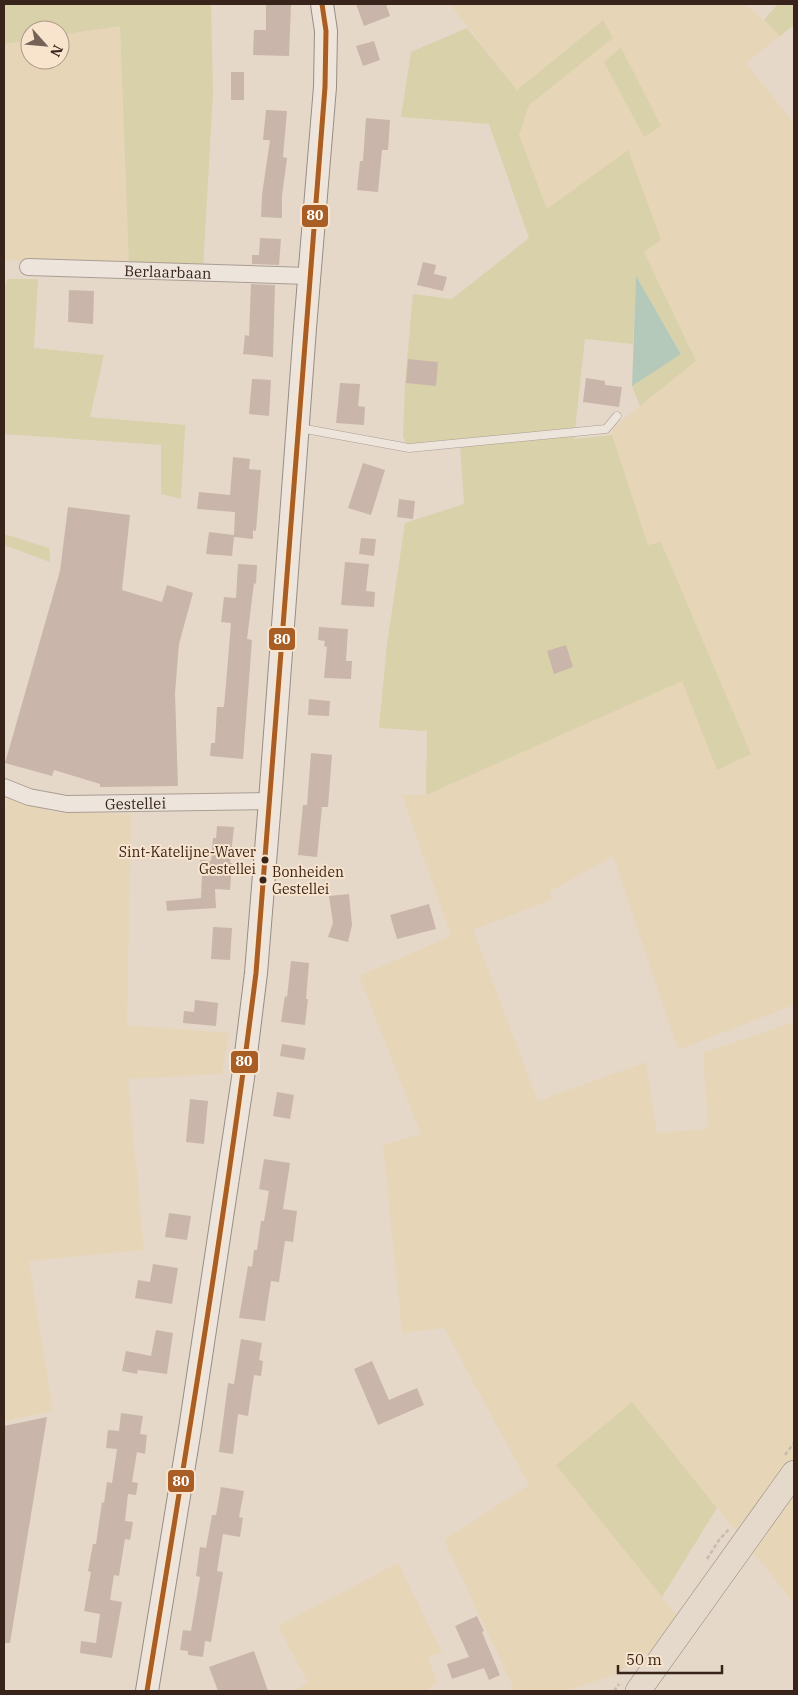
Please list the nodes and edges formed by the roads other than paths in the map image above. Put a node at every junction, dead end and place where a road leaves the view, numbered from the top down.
1 (322, 4) edge
2 (28, 267) dead end
3 (309, 276) junction
4 (617, 416) dead end
5 (298, 427) junction
6 (4, 787) edge
7 (270, 801) junction
8 (794, 1473) edge
9 (147, 1691) edge
10 (638, 1691) edge

1 - 3 street
2 - 3 street, Berlaarbaan
3 - 5 street
4 - 5 lane
5 - 7 street
6 - 7 street, Gestellei
7 - 9 street
8 - 10 main road

